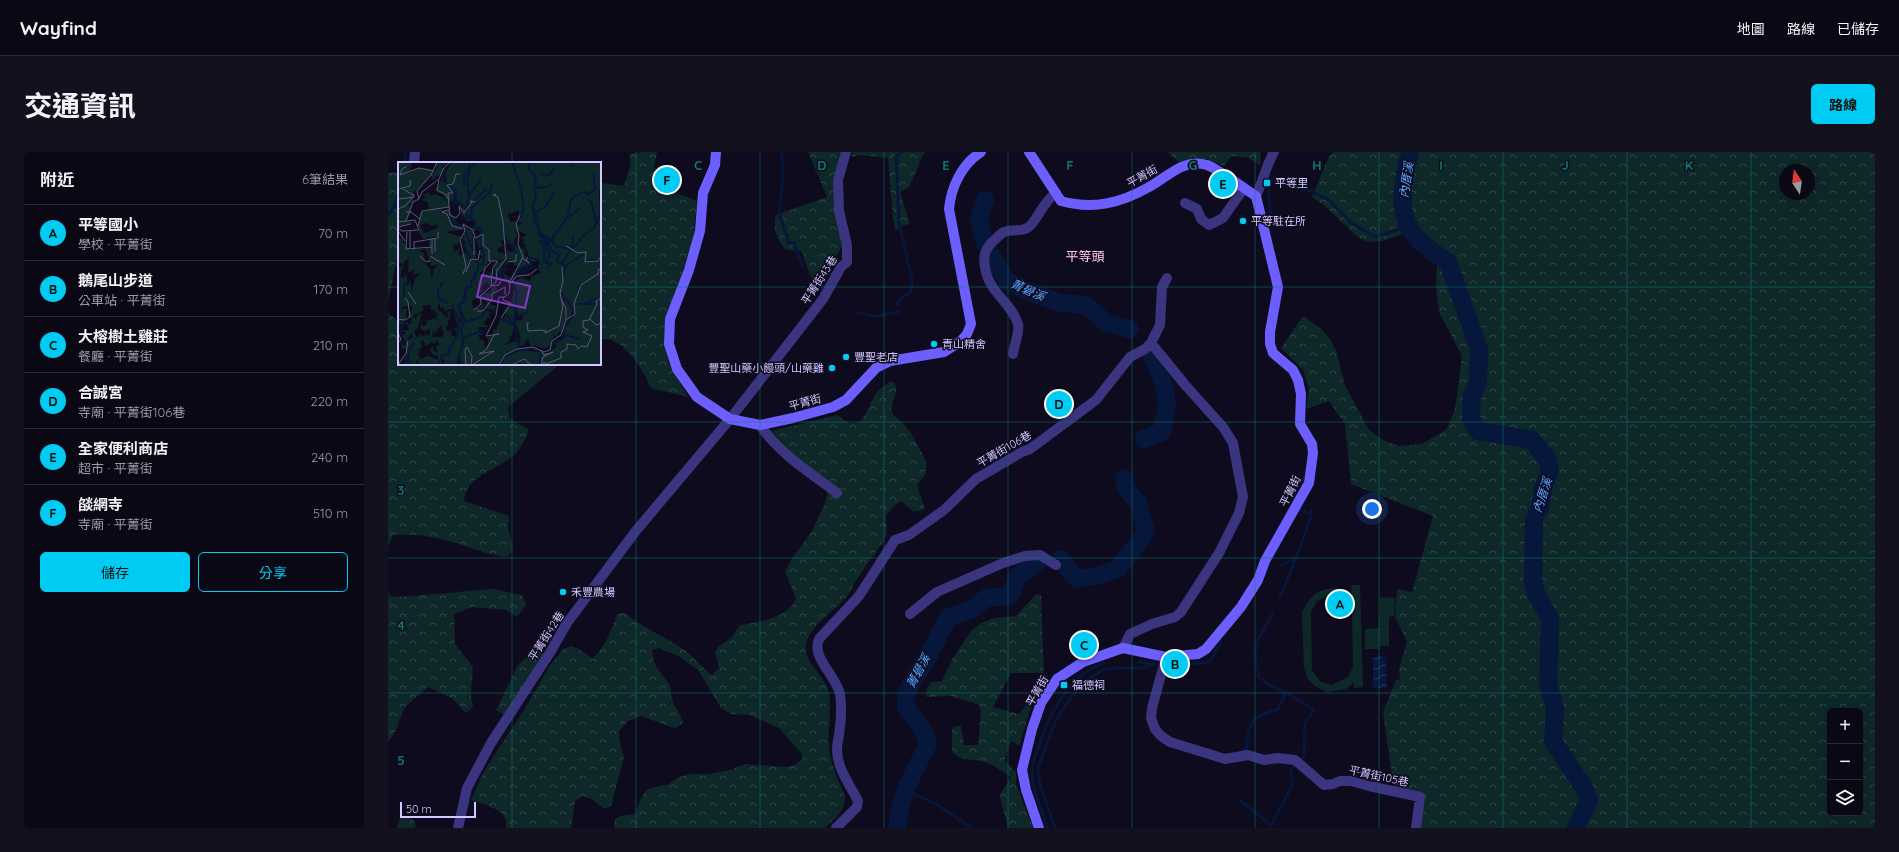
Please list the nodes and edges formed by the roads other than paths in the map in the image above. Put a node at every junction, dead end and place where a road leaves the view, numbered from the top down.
1 (415, 152) edge
2 (716, 152) edge
3 (846, 152) edge
4 (981, 152) edge
5 (1029, 152) edge
6 (1266, 152) edge
7 (1274, 152) edge
8 (414, 162) edge
9 (1266, 167) junction
10 (1244, 188) junction
11 (1056, 193) junction
12 (1256, 196) junction
13 (1185, 203) dead end
14 (1167, 278) dead end
15 (1151, 343) junction
16 (1013, 354) dead end
17 (730, 419) junction
18 (760, 425) junction
19 (837, 493) dead end
20 (1056, 565) dead end
21 (910, 614) dead end
22 (1123, 648) junction
23 (1166, 657) junction
24 (458, 828) edge
25 (836, 828) edge
26 (1039, 828) edge
27 (1416, 828) edge

1 - 8 street
2 - 17 street, 平菁街
3 - 17 street, 平菁街43巷
4 - 18 street, 平菁街
5 - 11 street, 平菁街
6 - 9 street
7 - 9 street
9 - 12 street
10 - 11 street, 平菁街
10 - 12 street, 平菁街
10 - 13 street
11 - 16 street
12 - 23 street, 平菁街
14 - 15 street
15 - 22 street
15 - 25 street, 平菁街106巷
17 - 18 street, 平菁街
17 - 24 street, 平菁街42巷
18 - 19 street
20 - 21 street
22 - 23 street, 平菁街
22 - 26 street, 平菁街
23 - 27 street, 平菁街105巷

